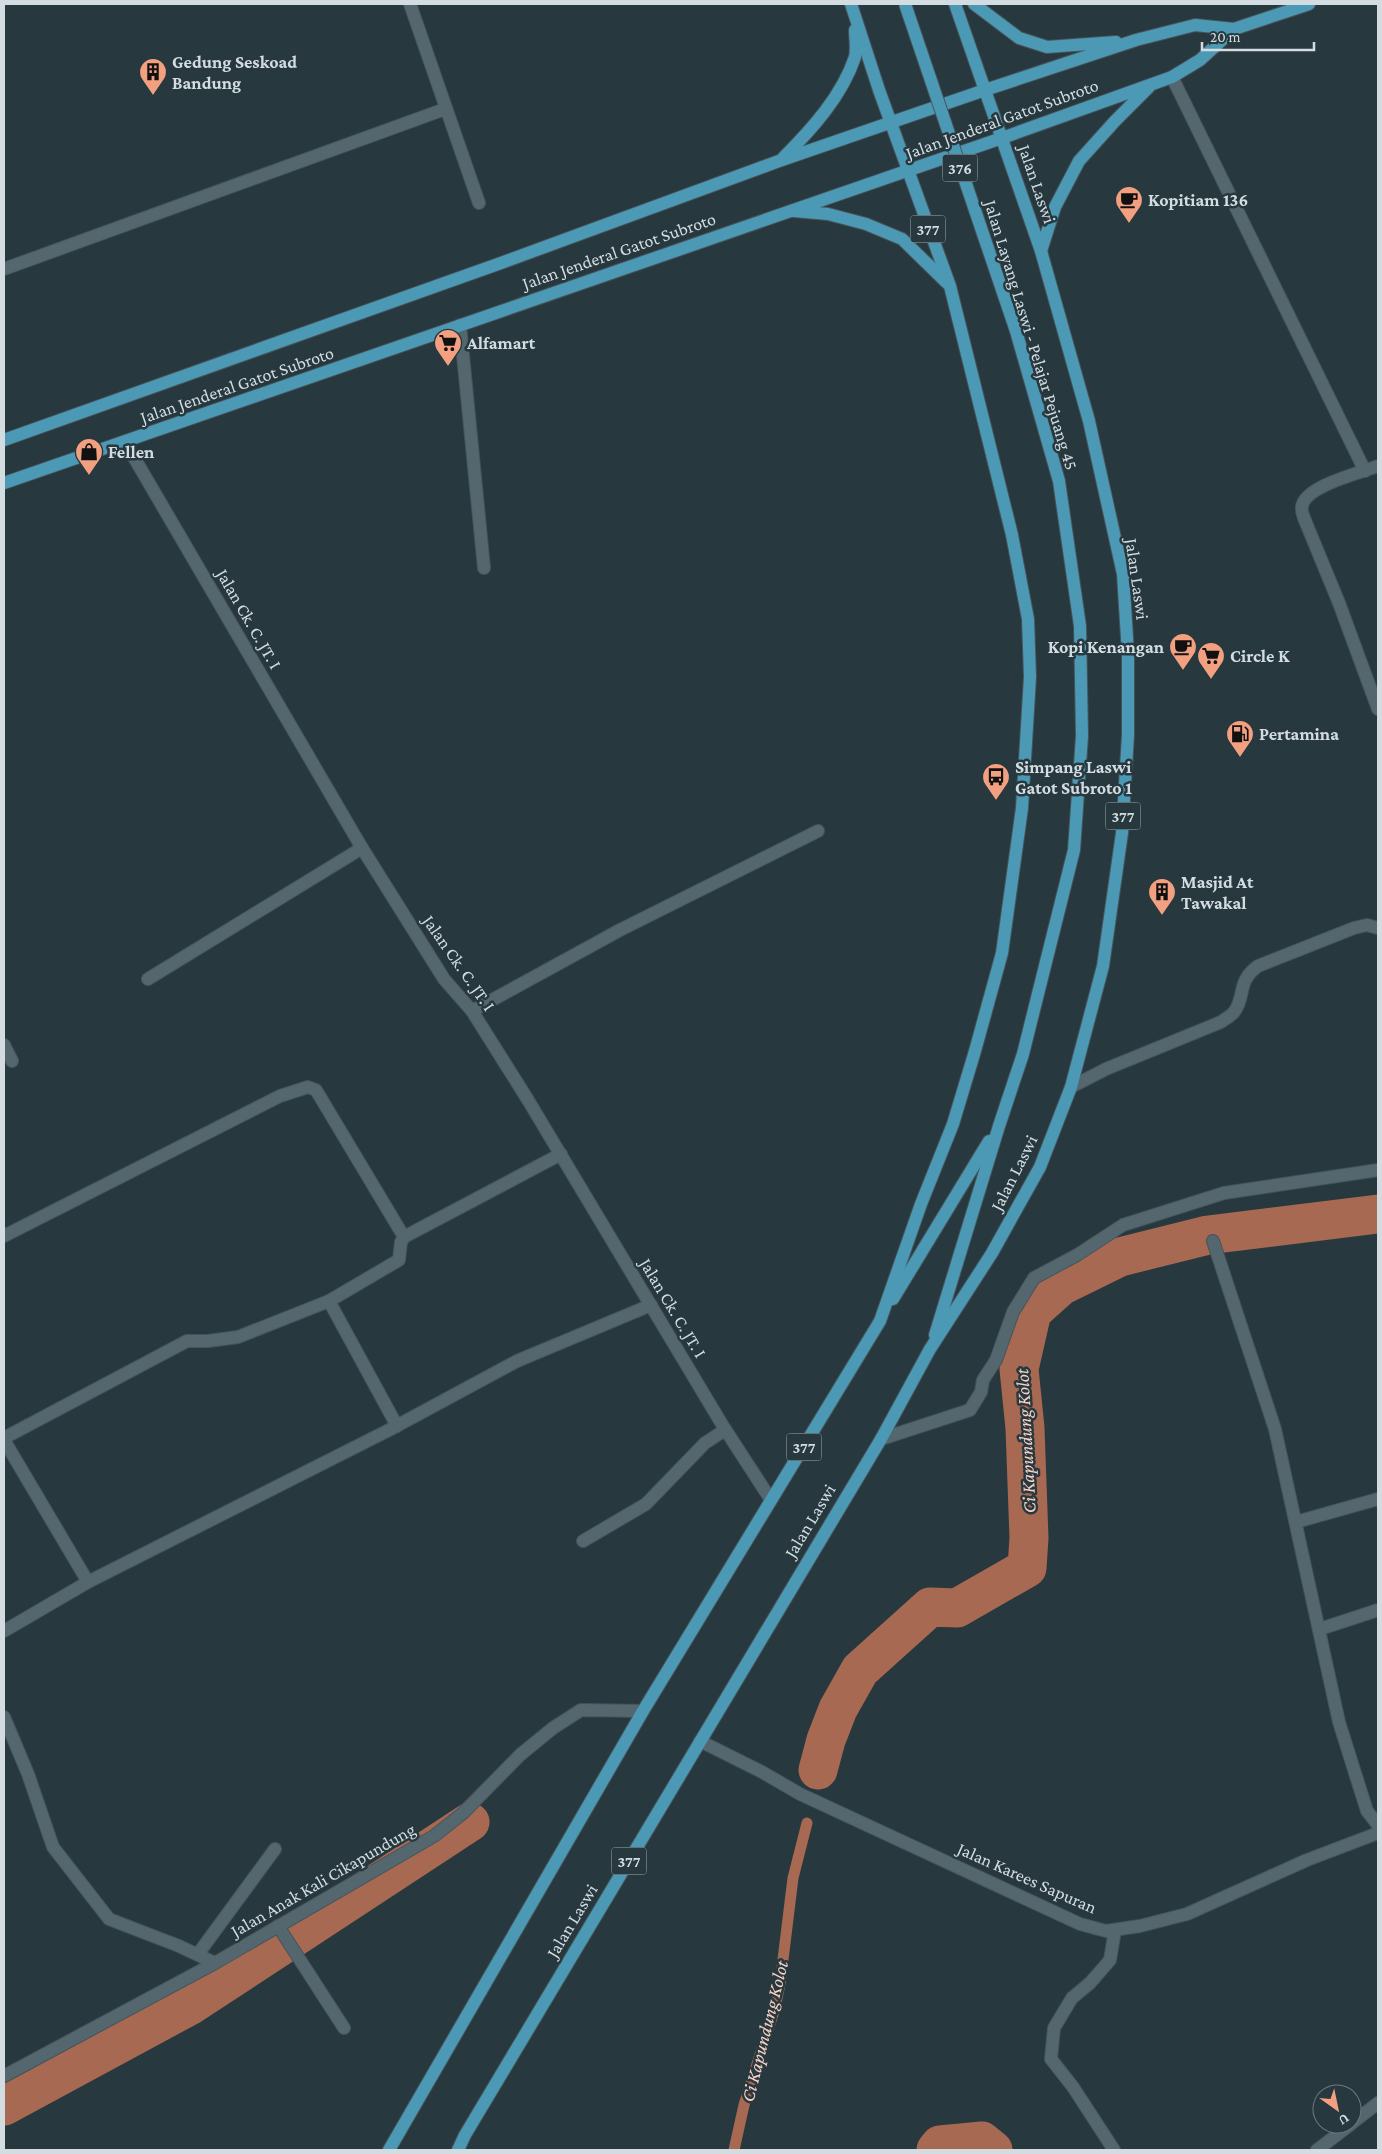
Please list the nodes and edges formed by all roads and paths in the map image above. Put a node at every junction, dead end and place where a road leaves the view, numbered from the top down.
1 (410, 4) edge
2 (905, 4) edge
3 (955, 4) edge
4 (974, 4) edge
5 (1309, 4) edge
6 (852, 8) edge
7 (1234, 29) junction
8 (1136, 40) junction
9 (1172, 76) junction
10 (1152, 83) junction
11 (985, 90) junction
12 (445, 109) junction
13 (890, 123) junction
14 (1002, 138) junction
15 (779, 161) junction
16 (908, 171) junction
17 (479, 203) dead end
18 (789, 211) junction
19 (1041, 251) junction
20 (4, 269) edge
21 (950, 286) junction
22 (460, 325) junction
23 (1016, 331) joint
24 (4, 440) edge
25 (125, 442) junction
26 (1378, 466) edge
27 (1365, 471) junction
28 (4, 483) edge
29 (484, 568) dead end
30 (1378, 709) edge
31 (818, 831) dead end
32 (362, 848) junction
33 (1378, 928) edge
34 (148, 979) dead end
35 (472, 1011) junction
36 (4, 1045) edge
37 (12, 1061) dead end
38 (1072, 1087) junction
39 (999, 1126) junction
40 (561, 1154) junction
41 (1378, 1170) edge
42 (4, 1236) edge
43 (404, 1237) junction
44 (1213, 1241) dead end
45 (329, 1301) junction
46 (651, 1305) junction
47 (880, 1321) junction
48 (930, 1349) junction
49 (397, 1426) junction
50 (725, 1430) junction
51 (4, 1439) edge
52 (881, 1439) junction
53 (1378, 1499) edge
54 (771, 1500) junction
55 (1296, 1522) junction
56 (582, 1541) dead end
57 (88, 1582) junction
58 (1378, 1610) edge
59 (1320, 1629) junction
60 (4, 1631) edge
61 (643, 1712) junction
62 (4, 1716) edge
63 (700, 1741) junction
64 (1378, 1825) edge
65 (1378, 1833) edge
66 (275, 1849) dead end
67 (1116, 1930) junction
68 (282, 1931) junction
69 (198, 1954) junction
70 (215, 1963) junction
71 (344, 2028) dead end
72 (4, 2076) edge
73 (1378, 2102) edge
74 (1362, 2114) edge
75 (1337, 2134) edge
76 (389, 2150) edge
77 (458, 2150) edge
78 (1114, 2150) edge
79 (1317, 2150) edge

1 - 12 street
2 - 23 main road, Jalan Layang Laswi - Pelajar Pejuang 45 / 376, bridge
3 - 11 main road, Jalan Laswi
4 - 8 main road
5 - 7 main road, Jalan Jenderal Gatot Subroto
6 - 13 main road
6 - 15 main road
7 - 8 main road, Jalan Jenderal Gatot Subroto
7 - 9 main road, Jalan Jenderal Gatot Subroto
8 - 11 main road, Jalan Jenderal Gatot Subroto
9 - 10 main road, Jalan Jenderal Gatot Subroto
9 - 27 street
10 - 14 main road, Jalan Jenderal Gatot Subroto
10 - 19 main road
11 - 13 main road, Jalan Jenderal Gatot Subroto
11 - 14 main road, Jalan Laswi / 377
12 - 17 street
12 - 20 street
13 - 15 main road, Jalan Jenderal Gatot Subroto
13 - 16 main road
14 - 16 main road, Jalan Jenderal Gatot Subroto
14 - 19 main road, Jalan Laswi / 377
15 - 24 main road, Jalan Jenderal Gatot Subroto
16 - 18 main road, Jalan Jenderal Gatot Subroto
16 - 21 main road, 377
18 - 21 main road
18 - 22 main road, Jalan Jenderal Gatot Subroto
19 - 38 main road, Jalan Laswi / 377
21 - 47 main road, 377
22 - 25 main road, Jalan Jenderal Gatot Subroto
22 - 29 street
23 - 39 main road, Jalan Layang Laswi - Pelajar Pejuang 45 / 377
25 - 28 main road, Jalan Jenderal Gatot Subroto
25 - 32 street, Jalan Ck. C. JT. I
26 - 27 street
27 - 30 street
31 - 35 street
32 - 34 street
32 - 35 street, Jalan Ck. C. JT. I
33 - 38 street
35 - 40 street, Jalan Ck. C. JT. I
36 - 37 street
38 - 48 main road, Jalan Laswi / 377
39 - 47 main road, Jalan Layang Laswi - Pelajar Pejuang 45 / 377
39 - 48 main road, Jalan Layang Laswi - Pelajar Pejuang 45 / 377
40 - 43 street
40 - 46 street, Jalan Ck. C. JT. I
41 - 52 street
42 - 43 street
43 - 45 street
44 - 55 street
45 - 49 street
45 - 51 street
46 - 49 street
46 - 50 street, Jalan Ck. C. JT. I
47 - 54 main road, 377
48 - 52 main road, Jalan Laswi / 377
49 - 57 street
50 - 54 street, Jalan Ck. C. JT. I
50 - 56 street
51 - 57 street
52 - 63 main road, Jalan Laswi / 377
53 - 55 street
54 - 61 main road, 377
55 - 59 street
57 - 60 street
58 - 59 street
59 - 64 street
61 - 68 street, Jalan Anak Kali Cikapundung
61 - 76 main road, 377
62 - 69 street
63 - 67 street, Jalan Karees Sapuran
63 - 77 main road, Jalan Laswi / 377
65 - 67 street, Jalan Karees Sapuran
66 - 69 street
67 - 78 street
68 - 70 street, Jalan Anak Kali Cikapundung
68 - 71 street
69 - 70 street
70 - 72 street, Jalan Anak Kali Cikapundung
73 - 74 street
75 - 79 street

